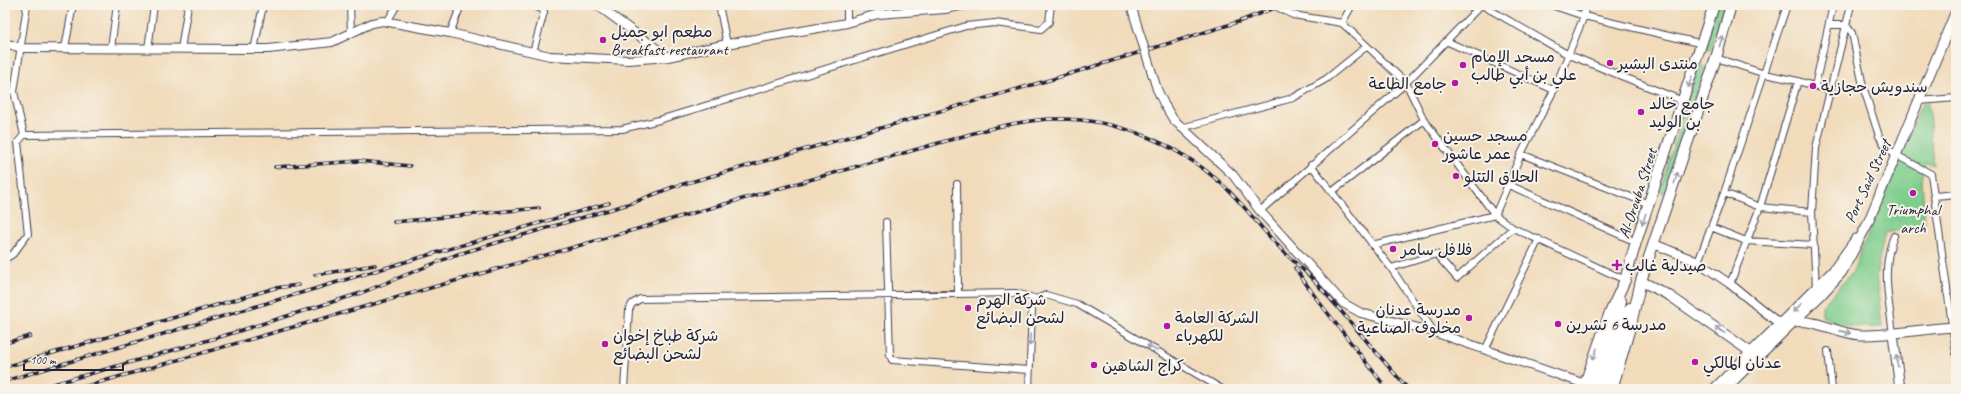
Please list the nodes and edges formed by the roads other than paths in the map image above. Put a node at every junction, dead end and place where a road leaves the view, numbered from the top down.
1 (27, 5) edge
2 (73, 5) edge
3 (117, 5) edge
4 (154, 5) edge
5 (188, 5) edge
6 (263, 5) edge
7 (350, 5) edge
8 (397, 5) edge
9 (461, 5) edge
10 (531, 5) edge
11 (597, 5) edge
12 (719, 5) edge
13 (847, 5) edge
14 (964, 5) edge
15 (1051, 5) edge
16 (1131, 5) edge
17 (1272, 5) edge
18 (1352, 5) edge
19 (1482, 5) edge
20 (1551, 5) edge
21 (1585, 5) edge
22 (1714, 5) edge
23 (1731, 5) edge
24 (1787, 5) edge
25 (1833, 5) edge
26 (1851, 5) edge
27 (1956, 11) edge
28 (1584, 16) junction
29 (387, 22) junction
30 (847, 23) junction
31 (1342, 23) junction
32 (1829, 25) junction
33 (1846, 25) junction
34 (351, 32) junction
35 (450, 33) junction
36 (1446, 41) junction
37 (5, 43) edge
38 (727, 44) junction
39 (1703, 44) junction
40 (1367, 46) junction
41 (21, 48) junction
42 (66, 48) junction
43 (111, 48) junction
44 (148, 49) junction
45 (181, 49) junction
46 (254, 50) junction
47 (533, 52) junction
48 (1567, 54) junction
49 (1699, 54) junction
50 (668, 57) junction
51 (1716, 58) junction
52 (1765, 74) junction
53 (1798, 81) junction
54 (1406, 83) junction
55 (1815, 86) junction
56 (1554, 90) junction
57 (1830, 91) junction
58 (1956, 98) edge
59 (1683, 101) junction
60 (1919, 101) junction
61 (1424, 120) junction
62 (1181, 128) junction
63 (24, 135) junction
64 (1521, 154) junction
65 (1896, 155) junction
66 (1311, 165) junction
67 (957, 184) dead end
68 (1508, 185) junction
69 (1333, 191) junction
70 (1724, 193) junction
71 (1956, 194) edge
72 (1935, 196) junction
73 (1649, 204) junction
74 (1760, 207) junction
75 (1260, 211) junction
76 (1812, 212) junction
77 (1496, 215) junction
78 (886, 222) dead end
79 (1867, 225) junction
80 (1711, 227) junction
81 (1513, 228) junction
82 (1894, 236) dead end
83 (1539, 239) junction
84 (1746, 241) junction
85 (1636, 242) junction
86 (1654, 244) junction
87 (1372, 245) junction
88 (1814, 245) junction
89 (5, 259) edge
90 (1698, 262) junction
91 (1391, 268) junction
92 (1625, 280) junction
93 (1641, 281) junction
94 (1730, 284) junction
95 (1816, 288) junction
96 (888, 294) junction
97 (958, 294) junction
98 (1037, 299) junction
99 (1793, 322) junction
100 (1780, 325) junction
101 (1955, 327) edge
102 (1434, 332) junction
103 (1893, 334) junction
104 (1486, 350) junction
105 (1828, 351) dead end
106 (1752, 353) junction
107 (1956, 353) edge
108 (1029, 370) junction
109 (1587, 387) edge
110 (624, 389) edge
111 (1029, 389) edge
112 (1222, 389) edge
113 (1601, 389) edge
114 (1612, 389) edge
115 (1714, 389) edge
116 (1725, 389) edge
117 (1832, 389) edge
118 (1900, 389) edge

1 - 41 street
2 - 42 street
3 - 43 street
4 - 44 street
5 - 45 street
6 - 46 street
7 - 34 street
8 - 29 street
9 - 35 street
10 - 47 street
11 - 50 street
12 - 38 street
13 - 30 street
14 - 30 street
15 - 63 street
16 - 62 street, bridge
17 - 31 street
18 - 31 street
19 - 36 street
19 - 48 street
20 - 28 street
21 - 28 street
22 - 39 main road, Al-Orouba Street
51 -> 23 main road, Al-Orouba Street
24 - 52 street
25 - 32 street
26 - 33 street
27 - 60 main road, Port Said Street
28 - 39 street
28 - 48 street
29 - 34 street
29 - 35 street
30 - 38 street
31 - 40 street
32 - 33 street
32 - 55 street
33 - 57 street
33 - 65 street
34 - 46 street
35 - 47 street
36 - 54 street
36 - 56 street
37 - 41 street
38 - 50 street
39 - 49 main road, Al-Orouba Street
40 - 54 street
40 - 62 street
41 - 42 street
41 - 63 street
42 - 43 street
43 - 44 street
44 - 45 street
45 - 46 street
47 - 50 street
48 - 56 street
48 - 59 street
49 - 51 main road
49 -> 59 main road, Al-Orouba Street
51 - 52 street
86 -> 51 main road, Al-Orouba Street
52 - 53 street
52 - 70 street
53 - 55 street
53 - 74 street
54 - 61 street
54 - 66 street
55 - 57 street
56 - 64 street
57 - 76 street
58 - 60 street
59 - 73 main road, Al-Orouba Street
60 - 65 main road, Port Said Street
61 - 69 street
61 - 77 street
62 - 75 street
63 - 89 street
64 - 68 street
64 - 73 street
65 - 72 street
65 - 79 main road, Port Said Street
66 - 69 street
66 - 75 street
67 - 97 street
68 - 77 street
68 - 85 street
69 - 87 street
70 - 74 street
70 - 80 street
71 - 72 street
72 - 101 street
73 -> 85 main road, Al-Orouba Street
74 - 76 street
74 - 84 street
75 - 102 street
76 - 88 street
77 - 81 street
77 - 87 street
78 - 96 street
79 - 95 main road, Port Said Street
79 - 99 main road
80 - 84 street
80 - 90 street
81 - 83 street
81 - 91 street
82 - 103 street
83 - 92 street
83 - 104 street
84 - 88 street
84 - 94 street
85 - 92 main road, Al-Orouba Street
86 - 90 street
86 - 93 main road, Al-Orouba Street
87 - 91 street
88 - 95 street
90 - 94 street
91 - 102 street
92 -> 109 main road, Al-Orouba Street
106 -> 93 main road
93 - 113 main road
93 - 114 main road, Al-Orouba Street
94 - 100 street
95 -> 100 main road, Port Said Street
96 - 97 street
96 - 108 street
96 - 110 street
97 - 98 street
98 -> 108 street
112 -> 98 street
99 -> 103 main road
99 - 116 main road
100 - 106 main road, Port Said Street
101 - 103 main road
101 - 107 street
102 - 104 street
118 -> 103 main road
104 - 109 street
105 - 117 street
106 - 115 main road, Port Said Street
108 - 111 street

